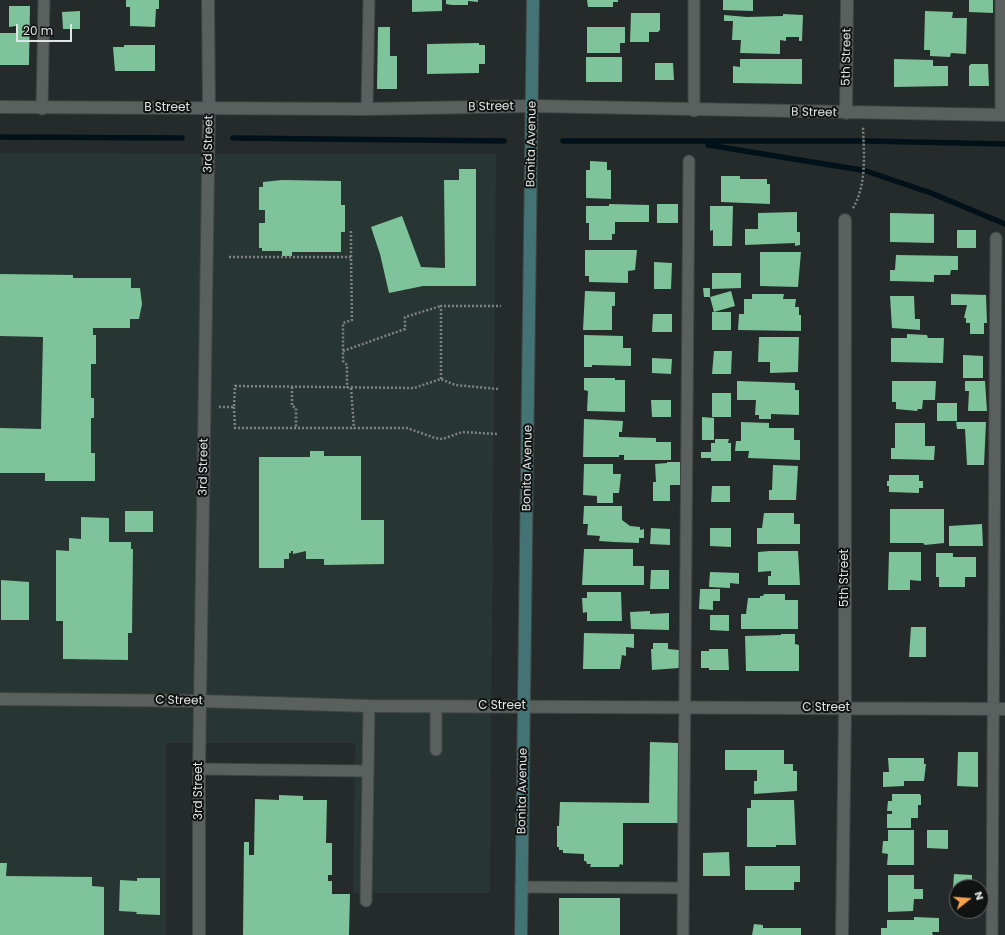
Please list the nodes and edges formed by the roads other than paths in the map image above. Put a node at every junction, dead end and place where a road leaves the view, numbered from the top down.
1 (44, 0) edge
2 (208, 0) edge
3 (369, 0) edge
4 (533, 0) edge
5 (694, 0) edge
6 (847, 0) edge
7 (1001, 0) edge
8 (533, 106) junction
9 (0, 107) edge
10 (42, 108) junction
11 (209, 108) junction
12 (367, 109) junction
13 (694, 111) junction
14 (846, 113) junction
15 (1003, 115) edge
16 (689, 161) dead end
17 (845, 220) dead end
18 (996, 238) dead end
19 (0, 699) edge
20 (200, 701) junction
21 (369, 706) junction
22 (436, 706) junction
23 (524, 706) junction
24 (685, 708) junction
25 (845, 708) junction
26 (999, 709) edge
27 (436, 750) dead end
28 (199, 769) junction
29 (368, 771) junction
30 (521, 887) junction
31 (684, 888) junction
32 (366, 901) dead end
33 (199, 935) edge
34 (520, 935) edge
35 (683, 935) edge
36 (842, 935) edge
37 (992, 935) edge

1 - 10 lane
2 - 11 street, 3rd Street
3 - 12 lane
4 - 8 main road, Bonita Avenue
5 - 13 lane
6 - 14 street, 5th Street
7 - 15 lane
8 - 12 street, B Street
8 - 13 street, B Street
8 - 23 main road, Bonita Avenue
9 - 10 street, B Street
10 - 11 street, B Street
11 - 12 street, B Street
11 - 20 street, 3rd Street
13 - 14 street, B Street
14 - 15 street, B Street
16 - 24 lane
17 - 25 street, 5th Street
18 - 26 lane
19 - 20 street, C Street
20 - 21 street, C Street
20 - 28 street, 3rd Street
21 - 22 street, C Street
21 - 29 lane
22 - 23 street, C Street
22 - 27 lane
23 - 24 street, C Street
23 - 30 main road, Bonita Avenue
24 - 25 street, C Street
24 - 31 lane
25 - 26 street, C Street
25 - 36 street, 5th Street
26 - 37 lane
28 - 29 lane
28 - 33 street, 3rd Street
29 - 32 lane
30 - 31 lane
30 - 34 main road, Bonita Avenue
31 - 35 lane

